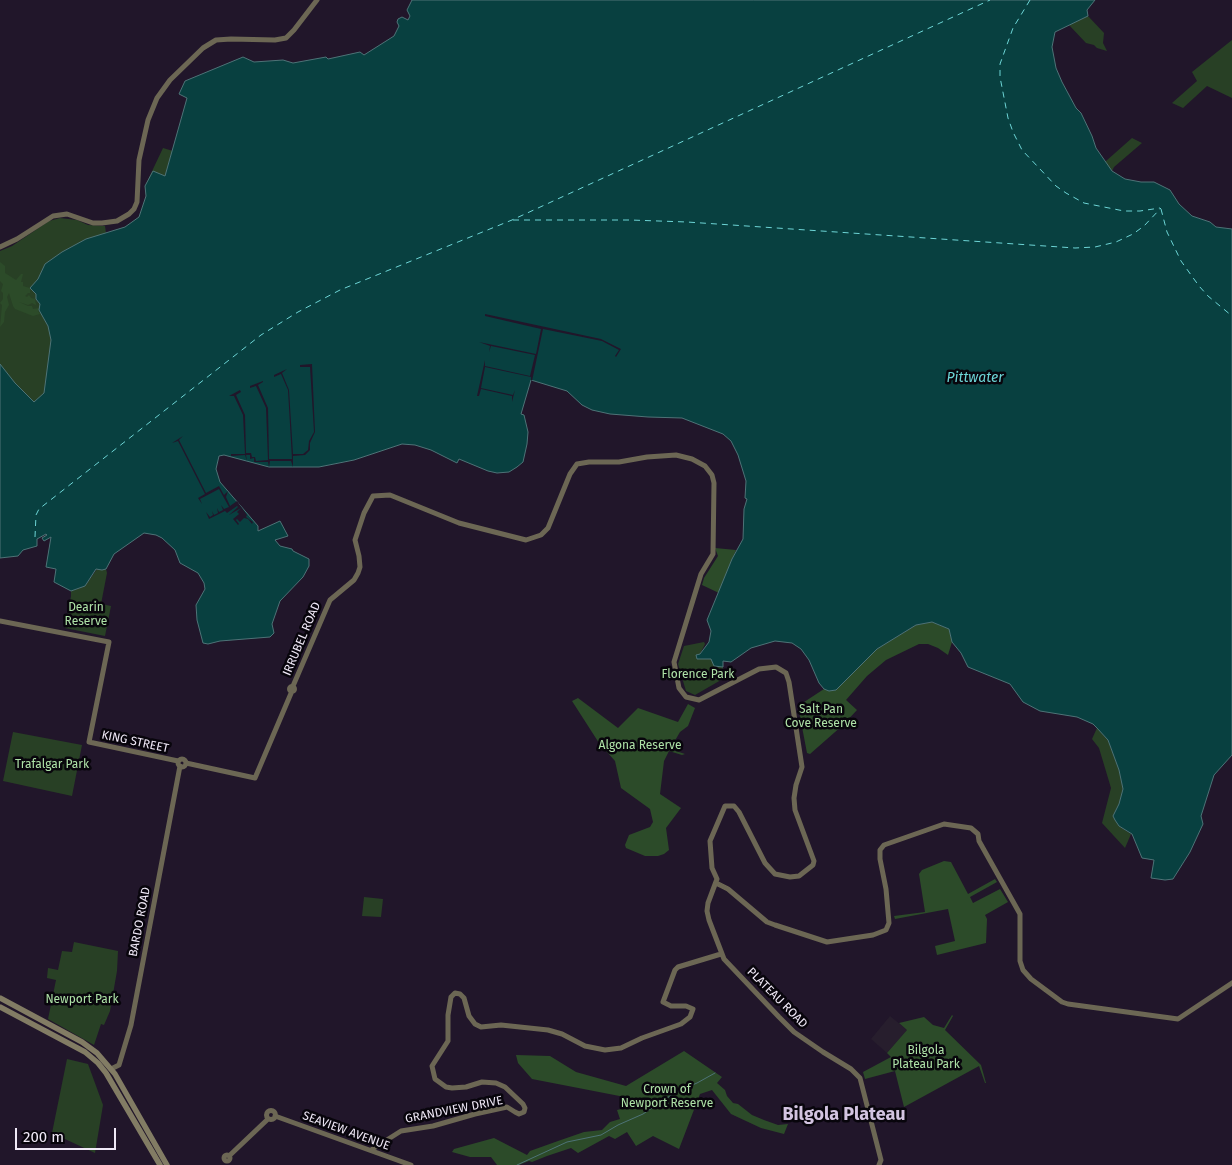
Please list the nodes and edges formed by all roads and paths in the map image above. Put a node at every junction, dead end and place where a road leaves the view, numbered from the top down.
1 (317, 0) edge
2 (0, 246) edge
3 (0, 621) edge
4 (179, 764) junction
5 (716, 882) junction
6 (721, 954) junction
7 (1232, 983) edge
8 (0, 998) edge
9 (0, 1007) edge
10 (33, 1015) junction
11 (26, 1022) junction
12 (67, 1034) junction
13 (64, 1041) junction
14 (111, 1069) junction
15 (106, 1073) junction
16 (122, 1085) junction
17 (118, 1095) junction
18 (130, 1098) junction
19 (371, 1150) junction
20 (160, 1165) edge
21 (167, 1165) edge
22 (220, 1165) edge
23 (411, 1165) edge
24 (879, 1165) edge

1 - 2 street
3 - 4 street, KING STREET
4 - 5 street, IRRUBEL ROAD
4 - 14 street, BARDO ROAD
5 - 6 street, PLATEAU ROAD
5 - 7 street
6 - 19 street, GRANDVIEW DRIVE
6 - 24 street, PLATEAU ROAD
8 - 10 main road
9 - 11 main road
10 - 11 main road
10 - 12 main road
11 - 13 main road
12 - 13 main road
12 - 14 main road
13 - 15 main road
14 - 15 main road, BARDO ROAD
14 - 16 main road
15 - 17 main road
16 - 17 main road
16 - 18 main road
17 - 18 main road
17 - 20 main road
18 - 21 main road
19 - 22 street, SEAVIEW AVENUE
19 - 23 street, SEAVIEW AVENUE

